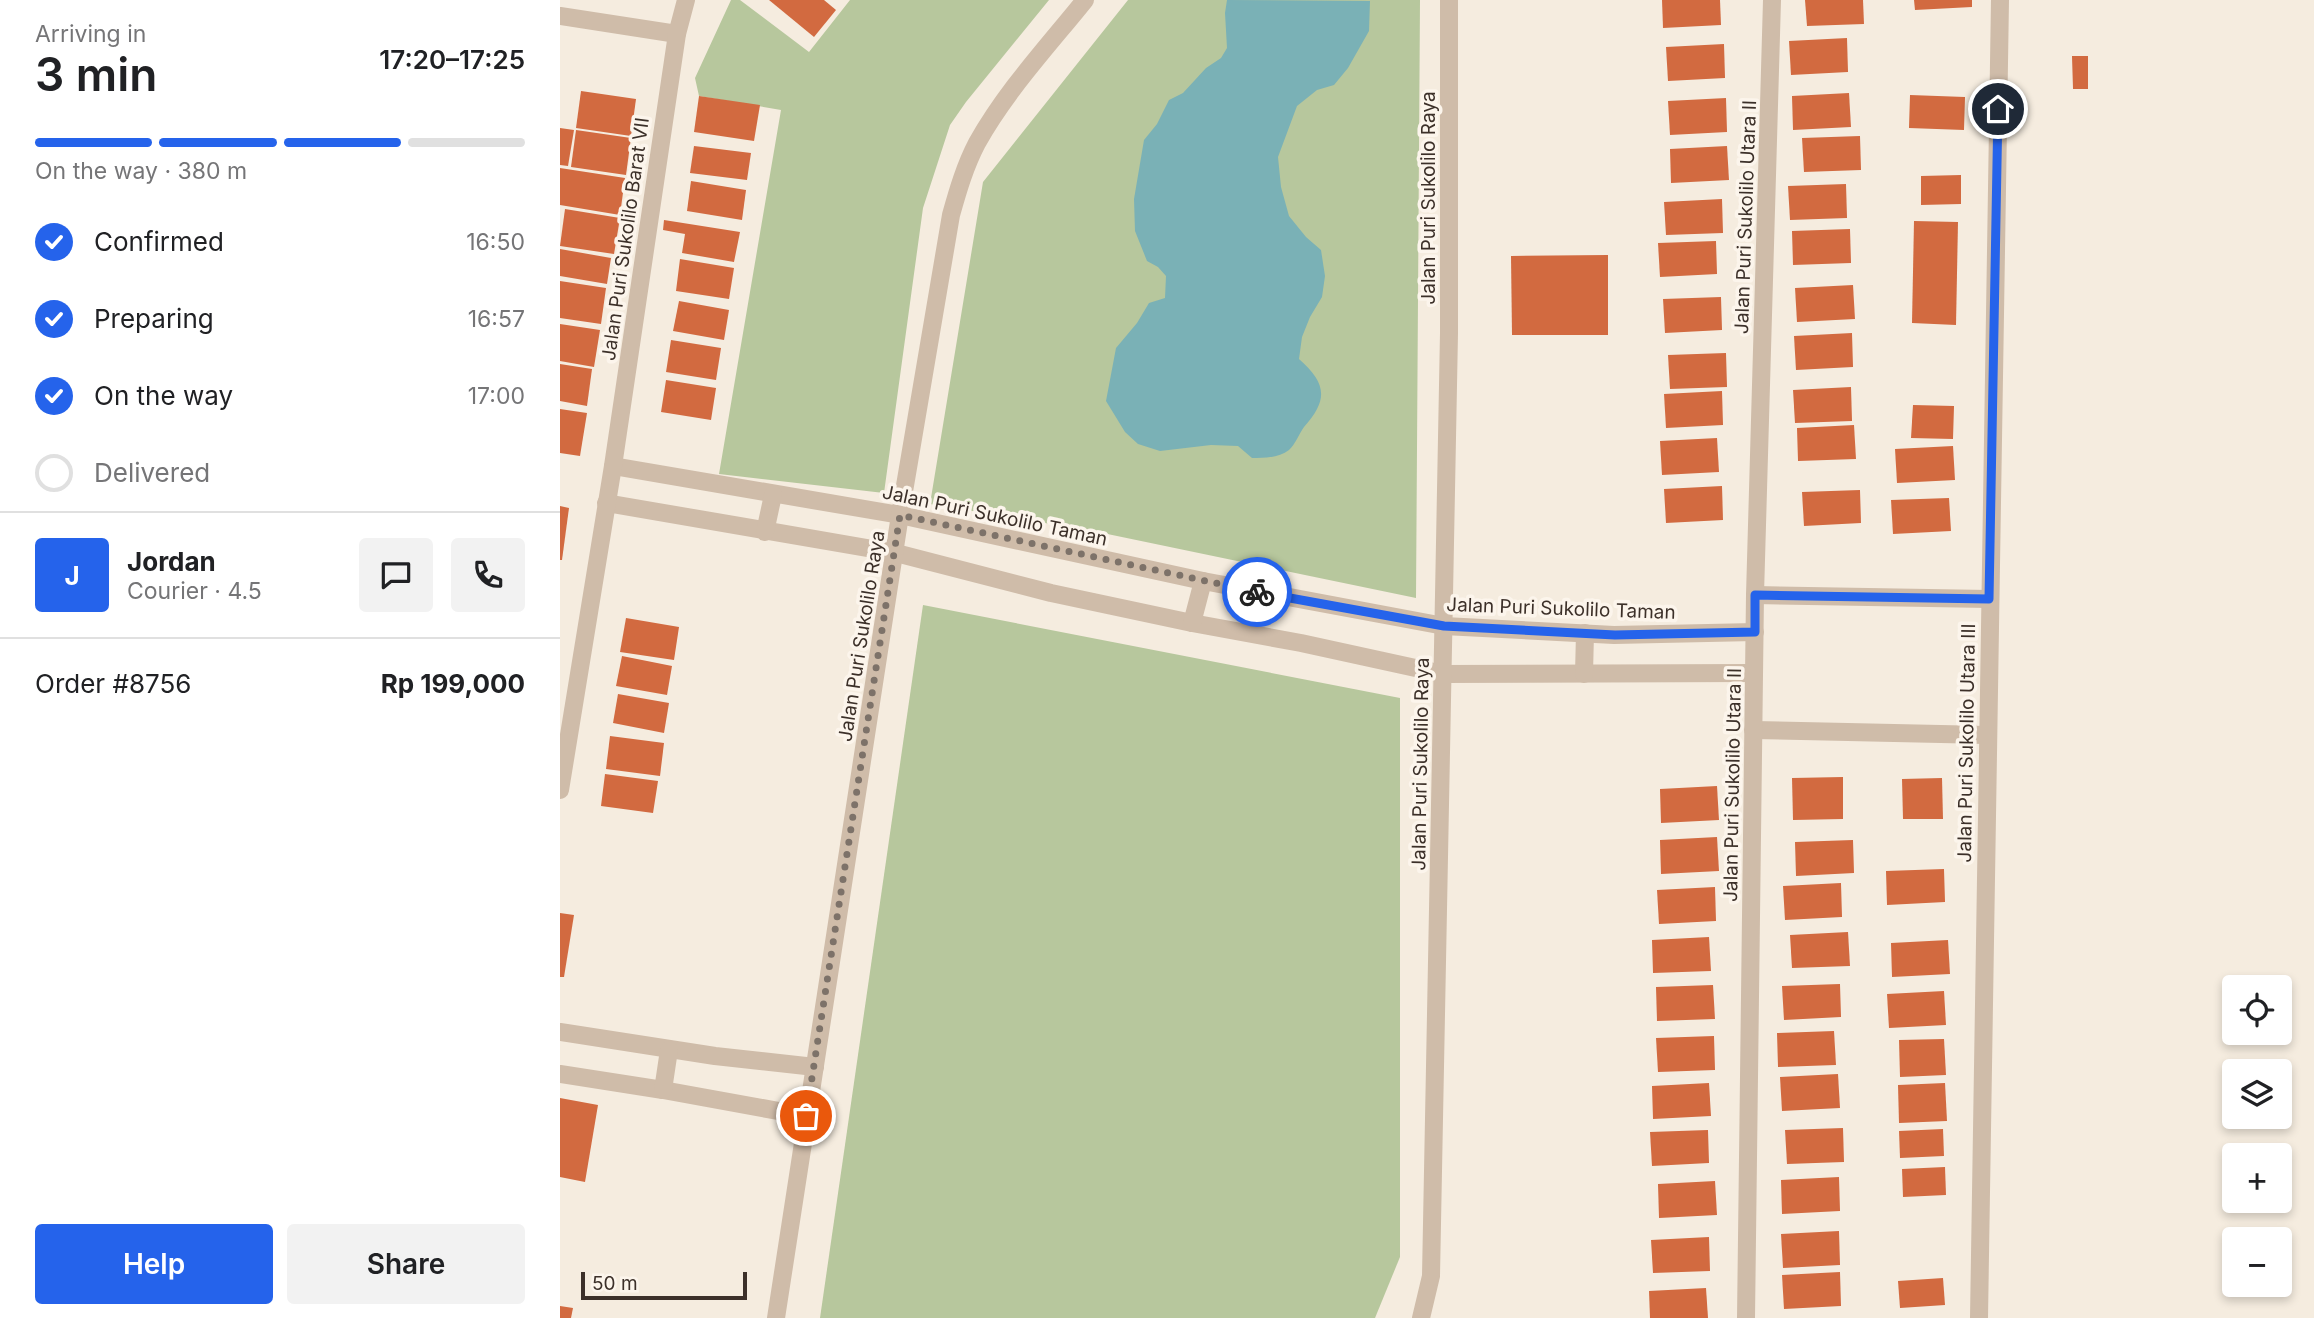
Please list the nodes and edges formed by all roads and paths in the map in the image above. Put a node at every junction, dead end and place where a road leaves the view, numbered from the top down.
1 (1085, 0) edge
2 (1449, 0) edge
3 (1772, 0) edge
4 (2000, 0) edge
5 (689, 2) edge
6 (560, 16) edge
7 (677, 34) junction
8 (613, 466) junction
9 (773, 495) junction
10 (606, 503) junction
11 (900, 515) junction
12 (765, 532) junction
13 (896, 553) junction
14 (1203, 581) junction
15 (1755, 595) junction
16 (1989, 599) junction
17 (1192, 624) junction
18 (1444, 626) junction
19 (1755, 632) junction
20 (1585, 633) junction
21 (1754, 673) junction
22 (1443, 674) junction
23 (1584, 674) junction
24 (1753, 730) junction
25 (1987, 735) junction
26 (560, 790) edge
27 (560, 1032) edge
28 (669, 1050) junction
29 (815, 1067) junction
30 (560, 1074) edge
31 (663, 1090) junction
32 (806, 1116) junction
33 (776, 1318) edge
34 (1421, 1318) edge
35 (1746, 1318) edge
36 (1979, 1318) edge

1 - 11 street, Jalan Puri Sukolilo Raya
2 - 18 street, Jalan Puri Sukolilo Raya
3 - 15 street, Jalan Puri Sukolilo Utara II
4 - 16 street, Jalan Puri Sukolilo Utara III
5 - 7 street, Jalan Puri Sukolilo Barat VII
6 - 7 street
7 - 8 street, Jalan Puri Sukolilo Barat VII
8 - 9 street, Jalan Puri Sukolilo Taman
8 - 10 street, Jalan Puri Sukolilo Barat VII
9 - 11 street, Jalan Puri Sukolilo Taman
9 - 12 street
10 - 12 street
10 - 26 street, Jalan Puri Sukolilo Barat VII
11 - 13 street, Jalan Puri Sukolilo Raya
11 - 14 street, Jalan Puri Sukolilo Taman
12 - 13 street
13 - 17 street
13 - 29 street, Jalan Puri Sukolilo Raya
14 - 17 street
14 - 18 street, Jalan Puri Sukolilo Taman
15 - 16 street
15 - 19 street, Jalan Puri Sukolilo Utara II
16 - 25 street, Jalan Puri Sukolilo Utara III
17 - 22 street
18 - 20 street, Jalan Puri Sukolilo Taman
18 - 22 street, Jalan Puri Sukolilo Raya
19 - 20 street, Jalan Puri Sukolilo Taman
19 - 21 street, Jalan Puri Sukolilo Utara II
20 - 23 street
21 - 23 street
21 - 24 street, Jalan Puri Sukolilo Utara II
22 - 23 street
22 - 34 street, Jalan Puri Sukolilo Raya
24 - 25 street
24 - 35 street, Jalan Puri Sukolilo Utara II
25 - 36 street, Jalan Puri Sukolilo Utara III
27 - 28 street
28 - 29 street
28 - 31 street
29 - 32 street, Jalan Puri Sukolilo Raya
30 - 31 street
31 - 32 street
32 - 33 street, Jalan Puri Sukolilo Raya

